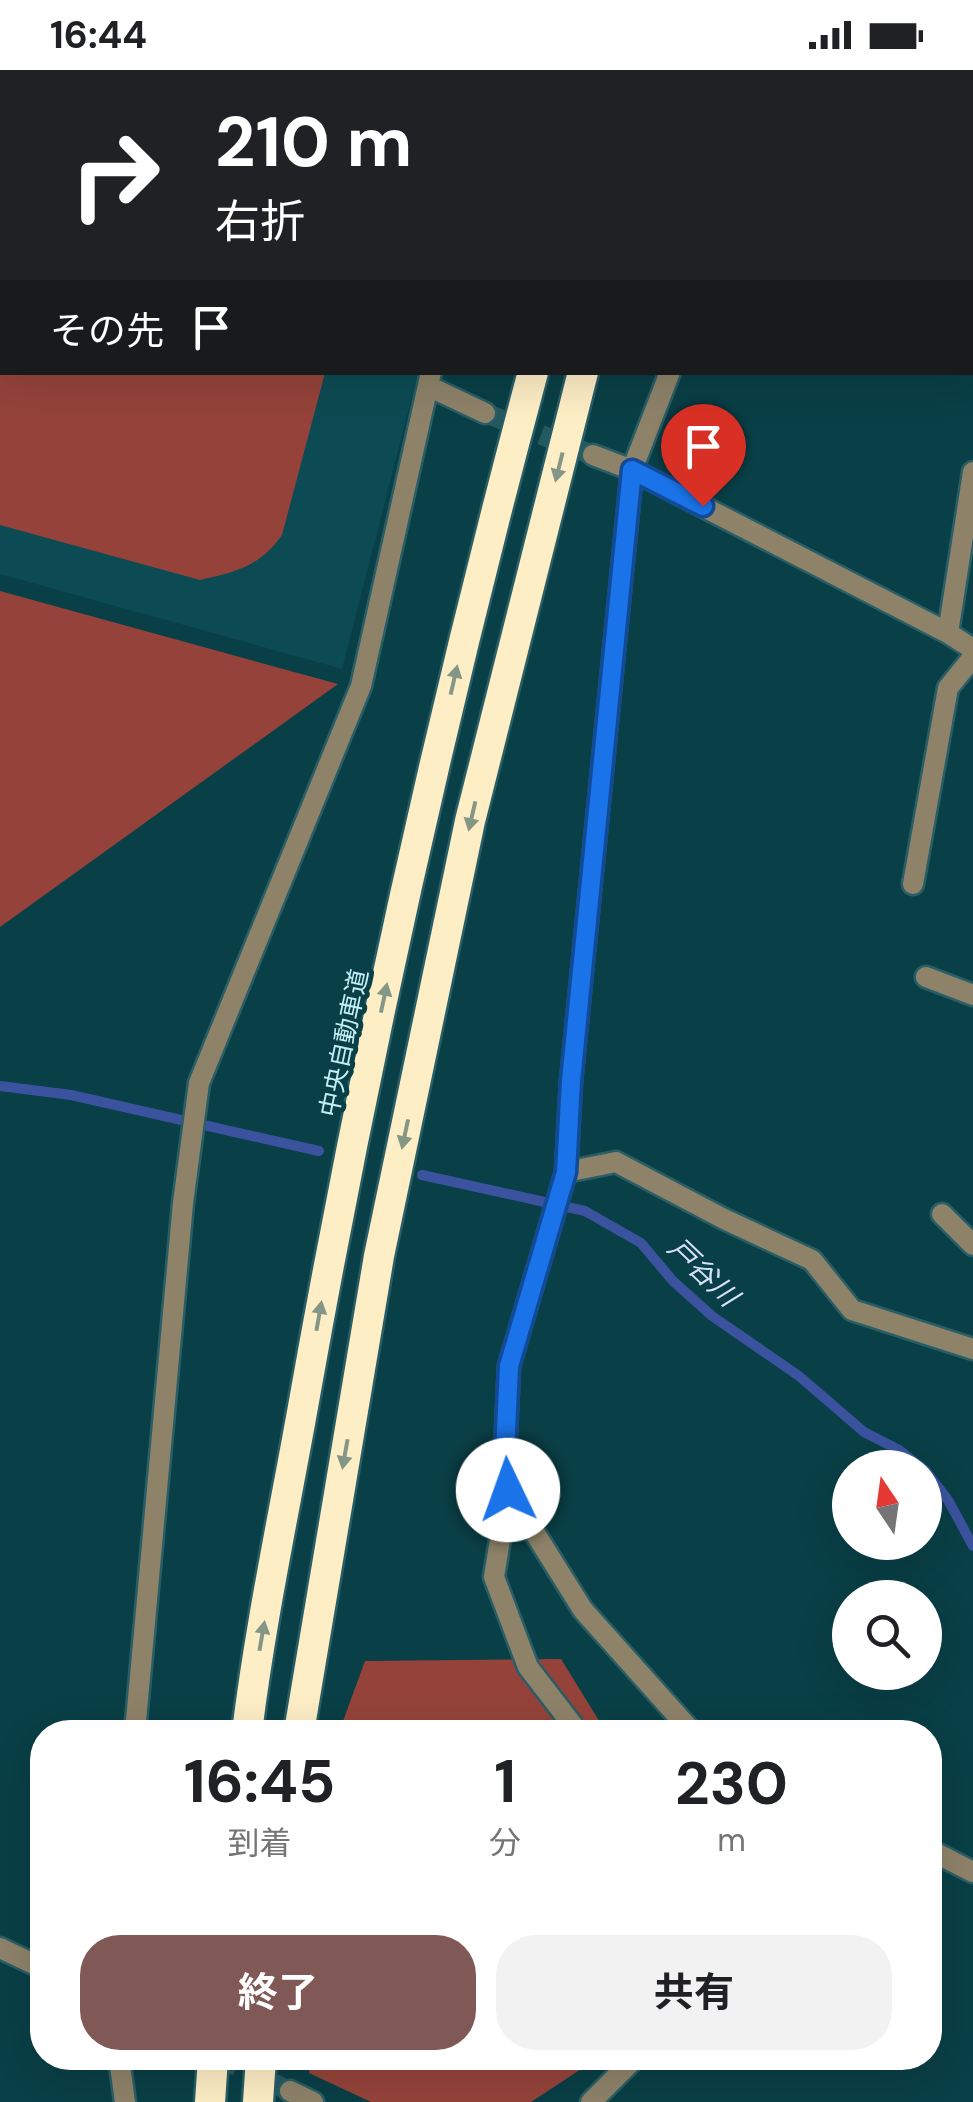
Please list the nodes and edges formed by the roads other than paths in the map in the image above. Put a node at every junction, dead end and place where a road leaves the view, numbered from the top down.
1 (532, 375) edge
2 (583, 375) edge
3 (669, 375) edge
4 (430, 379) edge
5 (484, 413) tunnel mouth
6 (593, 455) tunnel mouth
7 (632, 470) junction
8 (973, 472) edge
9 (948, 633) junction
10 (973, 650) edge
11 (973, 657) edge
12 (913, 884) dead end
13 (926, 976) dead end
14 (973, 995) edge
15 (564, 1178) junction
16 (942, 1214) dead end
17 (973, 1245) edge
18 (973, 1349) edge
19 (508, 1490) junction
20 (136, 1720) edge
21 (249, 1720) edge
22 (301, 1720) edge
23 (569, 1720) edge
24 (681, 1720) edge
25 (942, 1856) edge
26 (973, 1872) edge
27 (0, 1948) edge
28 (30, 1962) edge
29 (120, 2070) edge
30 (212, 2070) edge
31 (260, 2070) edge
32 (624, 2070) edge
33 (290, 2091) tunnel mouth
34 (124, 2102) edge
35 (210, 2102) edge
36 (258, 2102) edge
37 (313, 2102) edge
38 (591, 2102) edge

21 -> 1 highway, 中央自動車道
2 -> 22 highway
3 - 7 street
4 - 5 street
4 - 20 street
6 - 7 street
7 - 9 street
7 - 15 street
8 - 9 street
9 - 10 street
11 - 12 street
13 - 14 street
15 - 18 street
15 - 19 street
16 - 17 street
19 - 23 street
19 - 24 street
25 - 26 street
27 - 28 street
29 - 34 street
30 - 35 highway
31 - 36 highway
32 - 38 street
33 - 37 street

